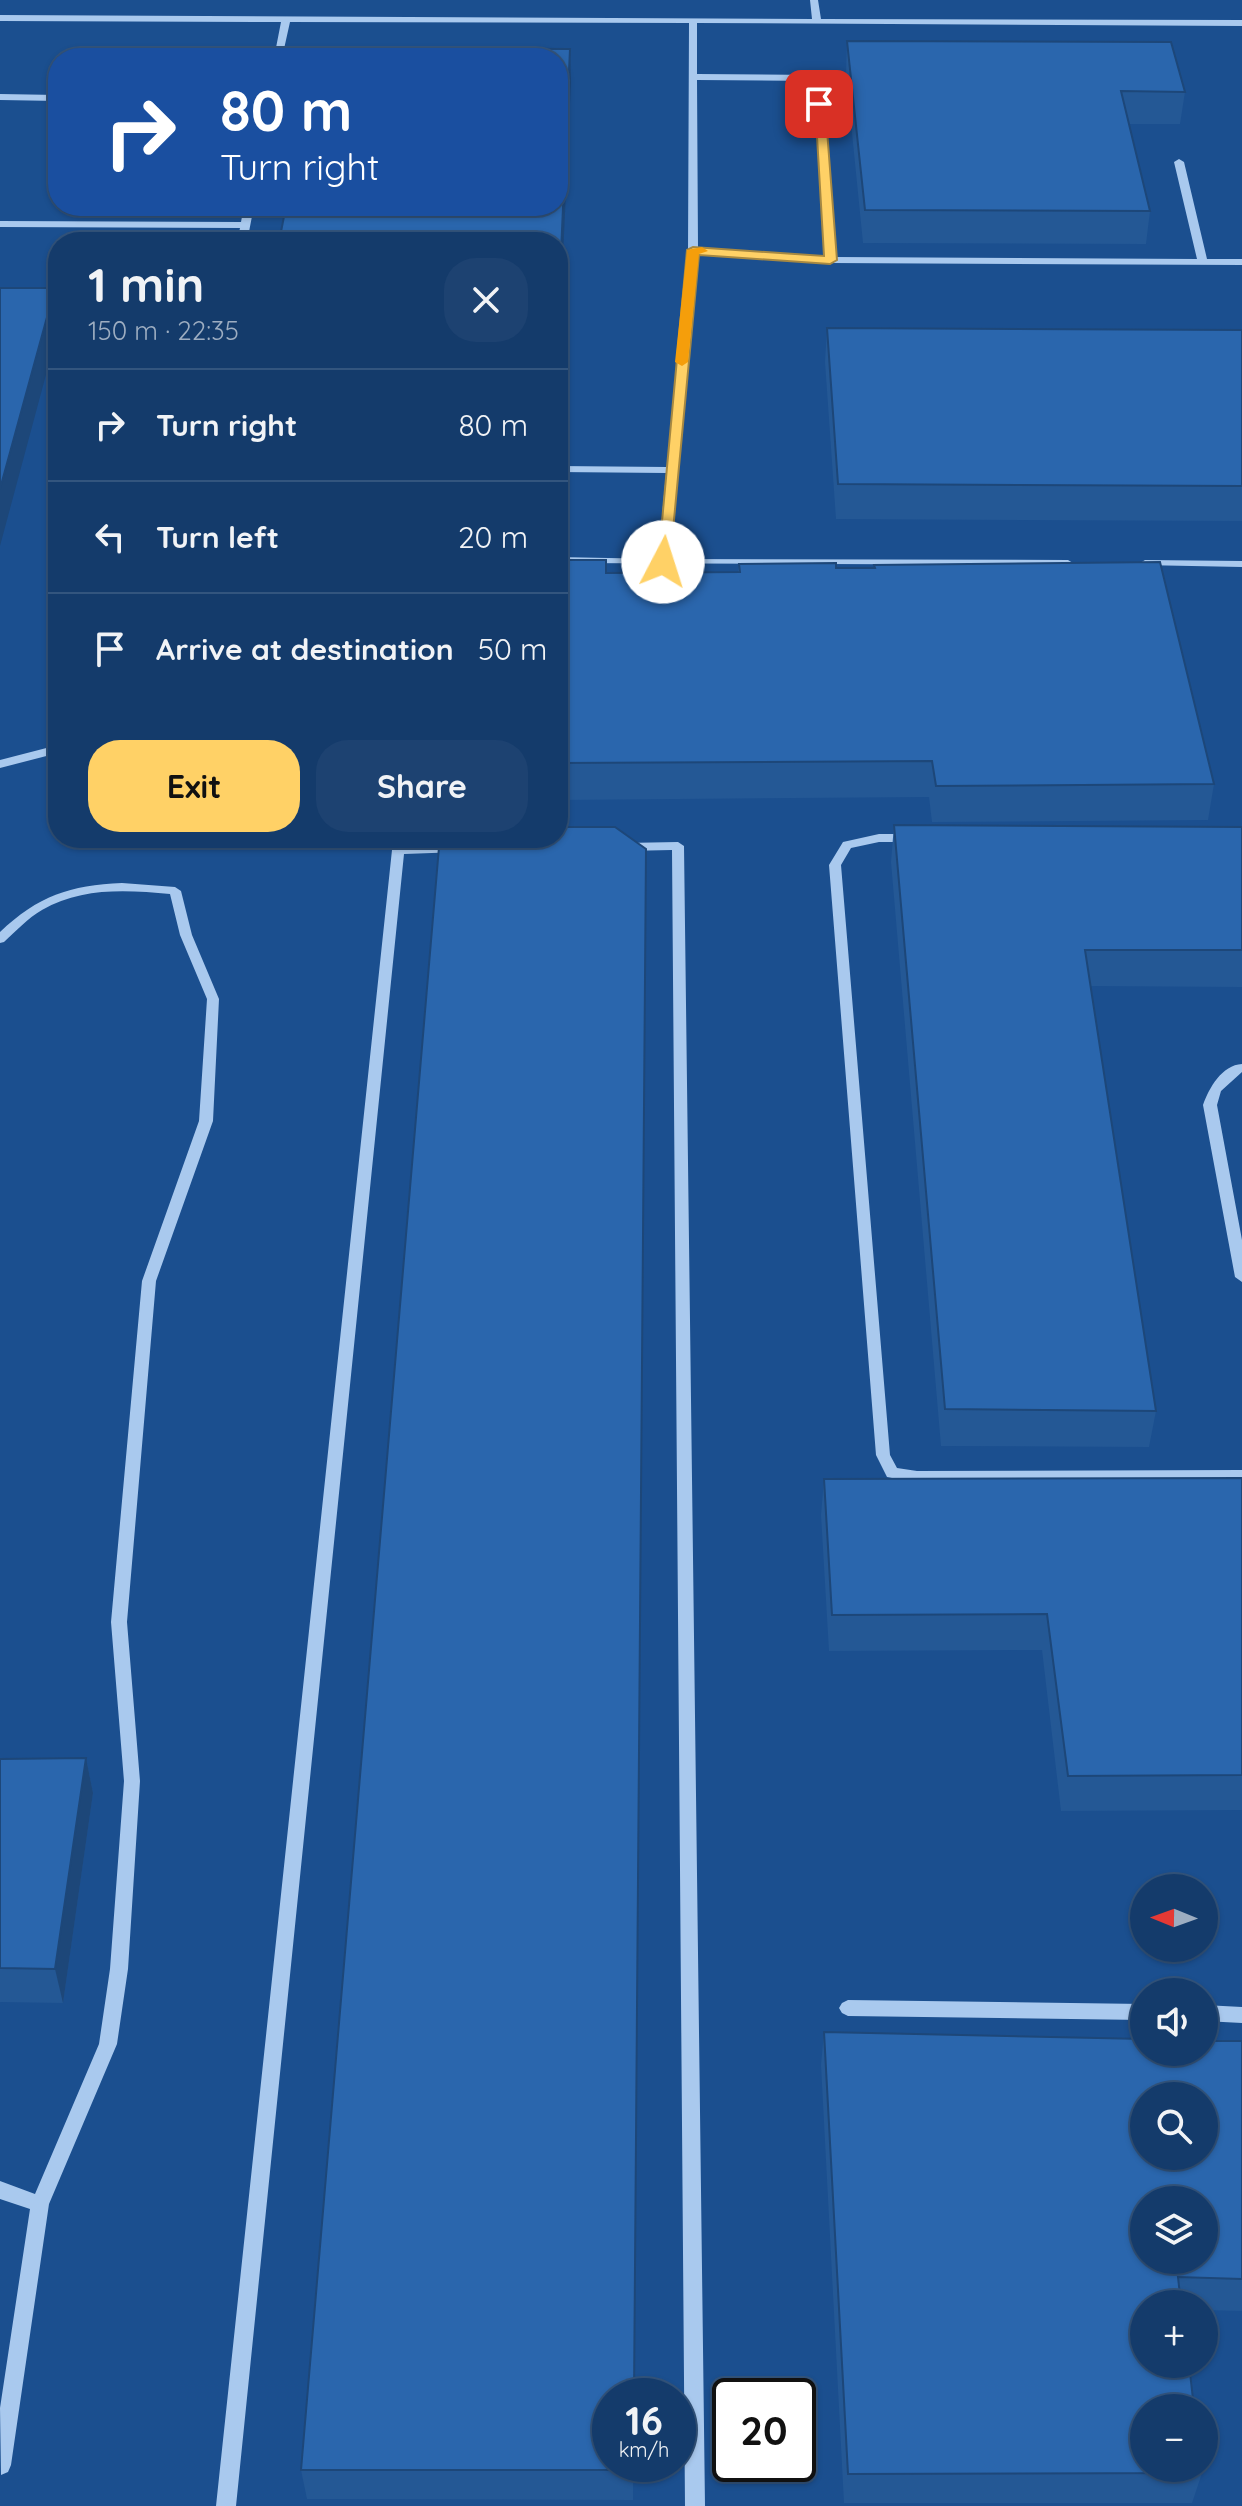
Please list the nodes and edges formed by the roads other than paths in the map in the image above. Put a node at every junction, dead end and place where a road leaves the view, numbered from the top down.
1 (814, 0) edge
2 (0, 18) edge
3 (286, 19) junction
4 (693, 21) junction
5 (817, 21) junction
6 (1242, 23) edge
7 (280, 48) edge
8 (693, 77) junction
9 (0, 97) edge
10 (48, 98) edge
11 (1179, 162) dead end
12 (247, 216) edge
13 (0, 224) edge
14 (245, 225) junction
15 (244, 232) edge
16 (693, 250) junction
17 (830, 260) junction
18 (1203, 262) junction
19 (1242, 262) edge
20 (568, 469) edge
21 (671, 470) junction
22 (568, 560) edge
23 (663, 562) junction
24 (1086, 563) edge
25 (1132, 563) edge
26 (1242, 564) edge
27 (48, 752) edge
28 (0, 764) edge
29 (926, 838) edge
30 (600, 847) edge
31 (476, 849) edge
32 (0, 939) edge
33 (1242, 1068) edge
34 (1242, 1277) edge
35 (1242, 1476) edge
36 (848, 2008) dead end
37 (1130, 2012) edge
38 (1218, 2014) edge
39 (1242, 2015) edge
40 (0, 2190) edge
41 (40, 2204) junction
42 (0, 2465) edge
43 (0, 2471) edge
44 (226, 2506) edge
45 (695, 2506) edge

1 - 5 street
2 - 3 street
3 - 4 street
3 - 7 street
4 - 5 street
4 - 8 street
5 - 6 street
8 - 16 street
8 - 17 street
9 - 10 street
11 - 18 street
12 - 14 street
13 - 14 street
14 - 15 street
16 - 17 street
16 - 21 street
17 - 18 street
18 - 19 street
20 - 21 street
21 - 23 street
22 - 23 street
23 - 24 street
25 - 26 street
27 - 28 street
29 - 35 street
30 - 45 street
31 - 44 street
32 - 41 street
33 - 34 street
36 - 37 street
38 - 39 street
40 - 41 street
41 - 42 street
42 - 43 street

